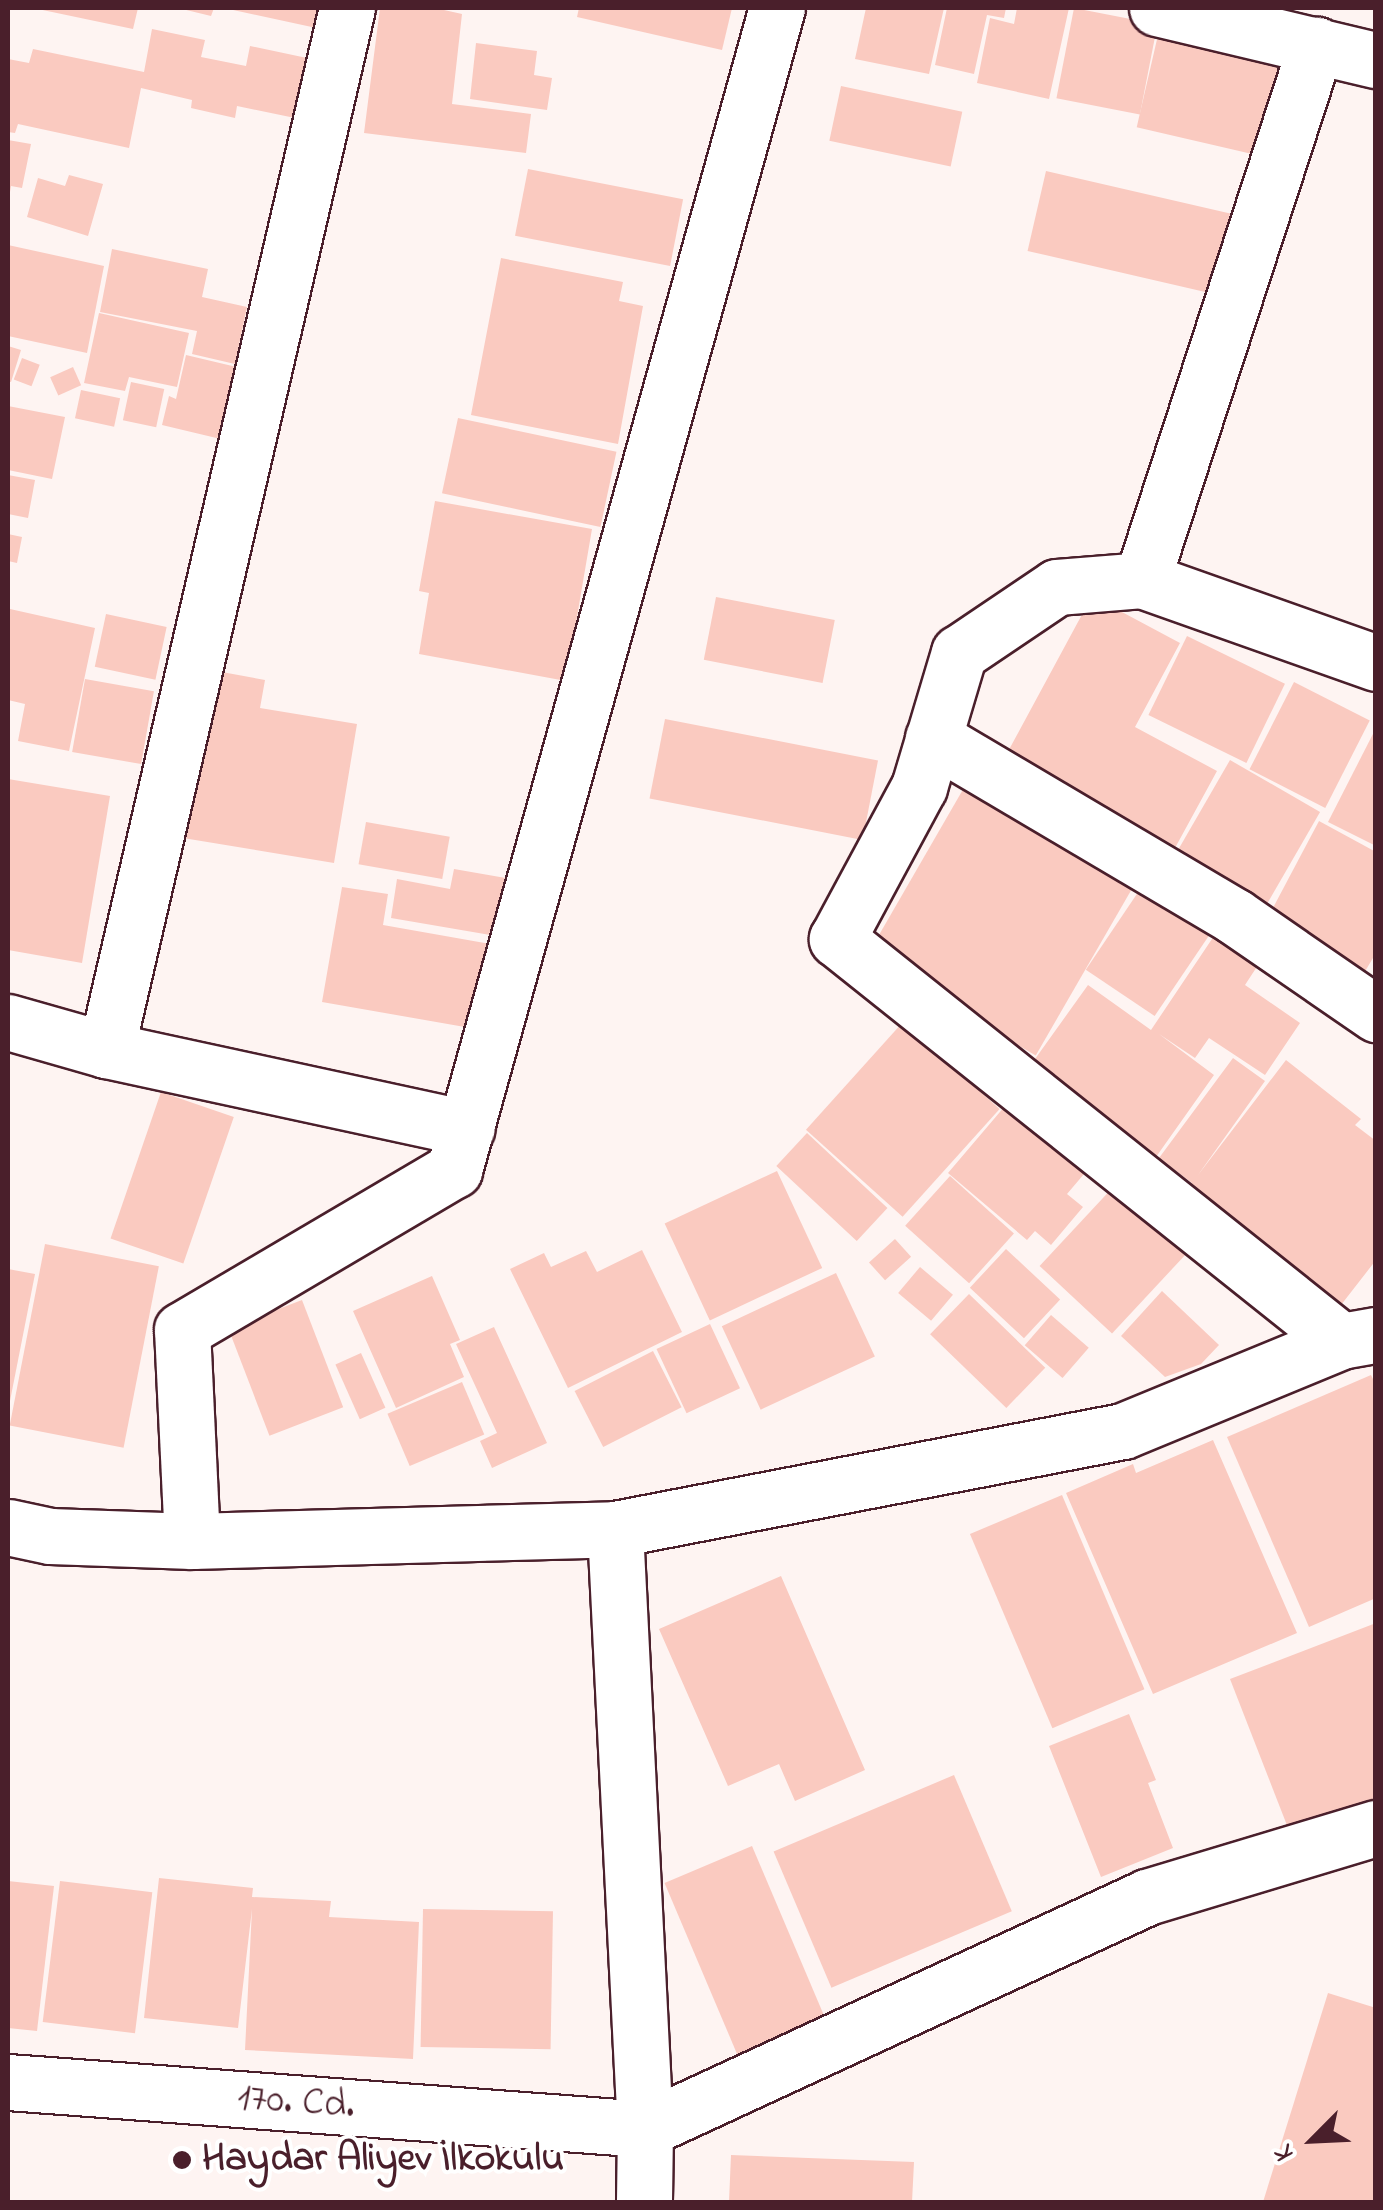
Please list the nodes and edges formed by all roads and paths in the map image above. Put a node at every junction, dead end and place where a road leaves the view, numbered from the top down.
1 (347, 8) edge
2 (776, 8) edge
3 (1157, 8) edge
4 (1316, 45) junction
5 (1376, 60) edge
6 (1142, 580) junction
7 (1376, 663) edge
8 (933, 738) junction
9 (1376, 1014) edge
10 (8, 1022) edge
11 (106, 1050) junction
12 (467, 1128) junction
13 (1358, 1338) edge
14 (8, 1527) edge
15 (616, 1529) junction
16 (192, 1541) junction
17 (1376, 1828) edge
18 (8, 2082) edge
19 (645, 2129) junction
20 (644, 2202) edge

1 - 11 street
2 - 12 street
3 - 4 street
4 - 5 street
4 - 6 street
6 - 7 street
6 - 8 street
8 - 9 street
8 - 13 street
10 - 11 street
11 - 12 street
12 - 16 street
13 - 15 street
14 - 16 street
15 - 16 street
15 - 19 street
17 - 19 street
18 - 19 street, 170. Cd.
19 - 20 street

